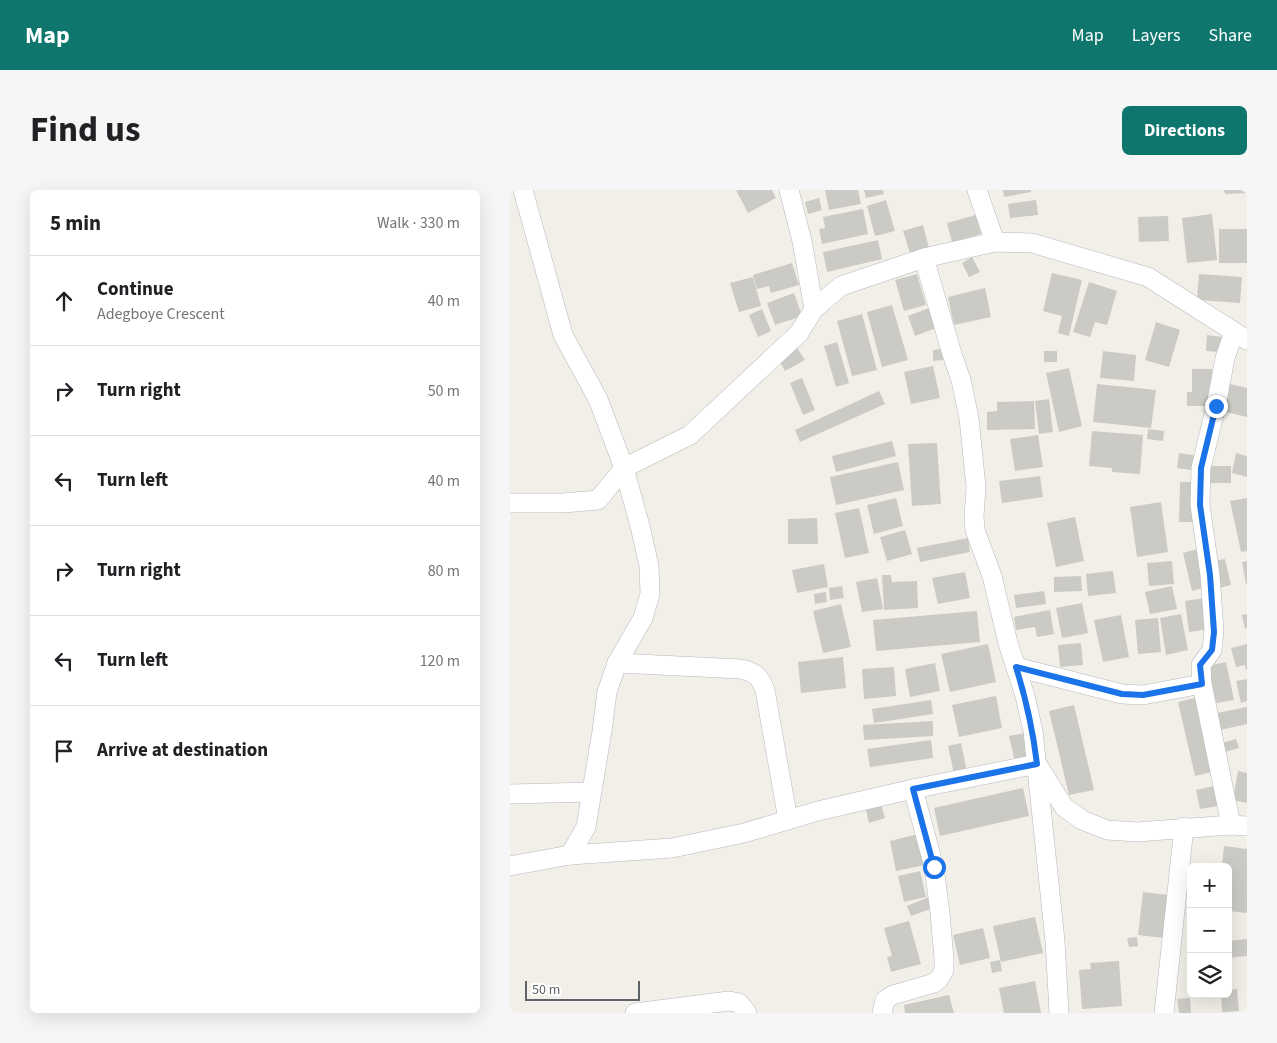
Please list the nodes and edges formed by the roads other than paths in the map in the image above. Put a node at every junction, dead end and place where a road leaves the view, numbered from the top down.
1 (523, 190) edge
2 (789, 190) edge
3 (977, 190) edge
4 (995, 242) junction
5 (924, 258) junction
6 (814, 309) junction
7 (1241, 336) edge
8 (624, 468) junction
9 (510, 502) edge
10 (617, 663) junction
11 (1016, 667) junction
12 (1202, 684) junction
13 (1037, 764) junction
14 (913, 789) junction
15 (591, 792) junction
16 (510, 794) edge
17 (788, 820) junction
18 (1239, 825) edge
19 (1184, 827) junction
20 (570, 856) junction
21 (510, 866) edge
22 (635, 1013) edge
23 (747, 1013) edge
24 (882, 1013) edge
25 (1059, 1013) edge
26 (1164, 1013) edge

1 - 8 street
2 - 6 street
3 - 4 street
4 - 5 street
4 - 7 street
5 - 6 street
5 - 11 street
6 - 8 street
7 - 12 street
8 - 9 street
8 - 10 street
10 - 15 street
10 - 17 street
11 - 12 street
11 - 13 street
12 - 18 street
13 - 14 street
13 - 19 street
13 - 25 street
14 - 17 street
14 - 24 street
15 - 16 street
15 - 20 street
17 - 20 street
18 - 19 street
19 - 26 street
20 - 21 street
22 - 23 street

